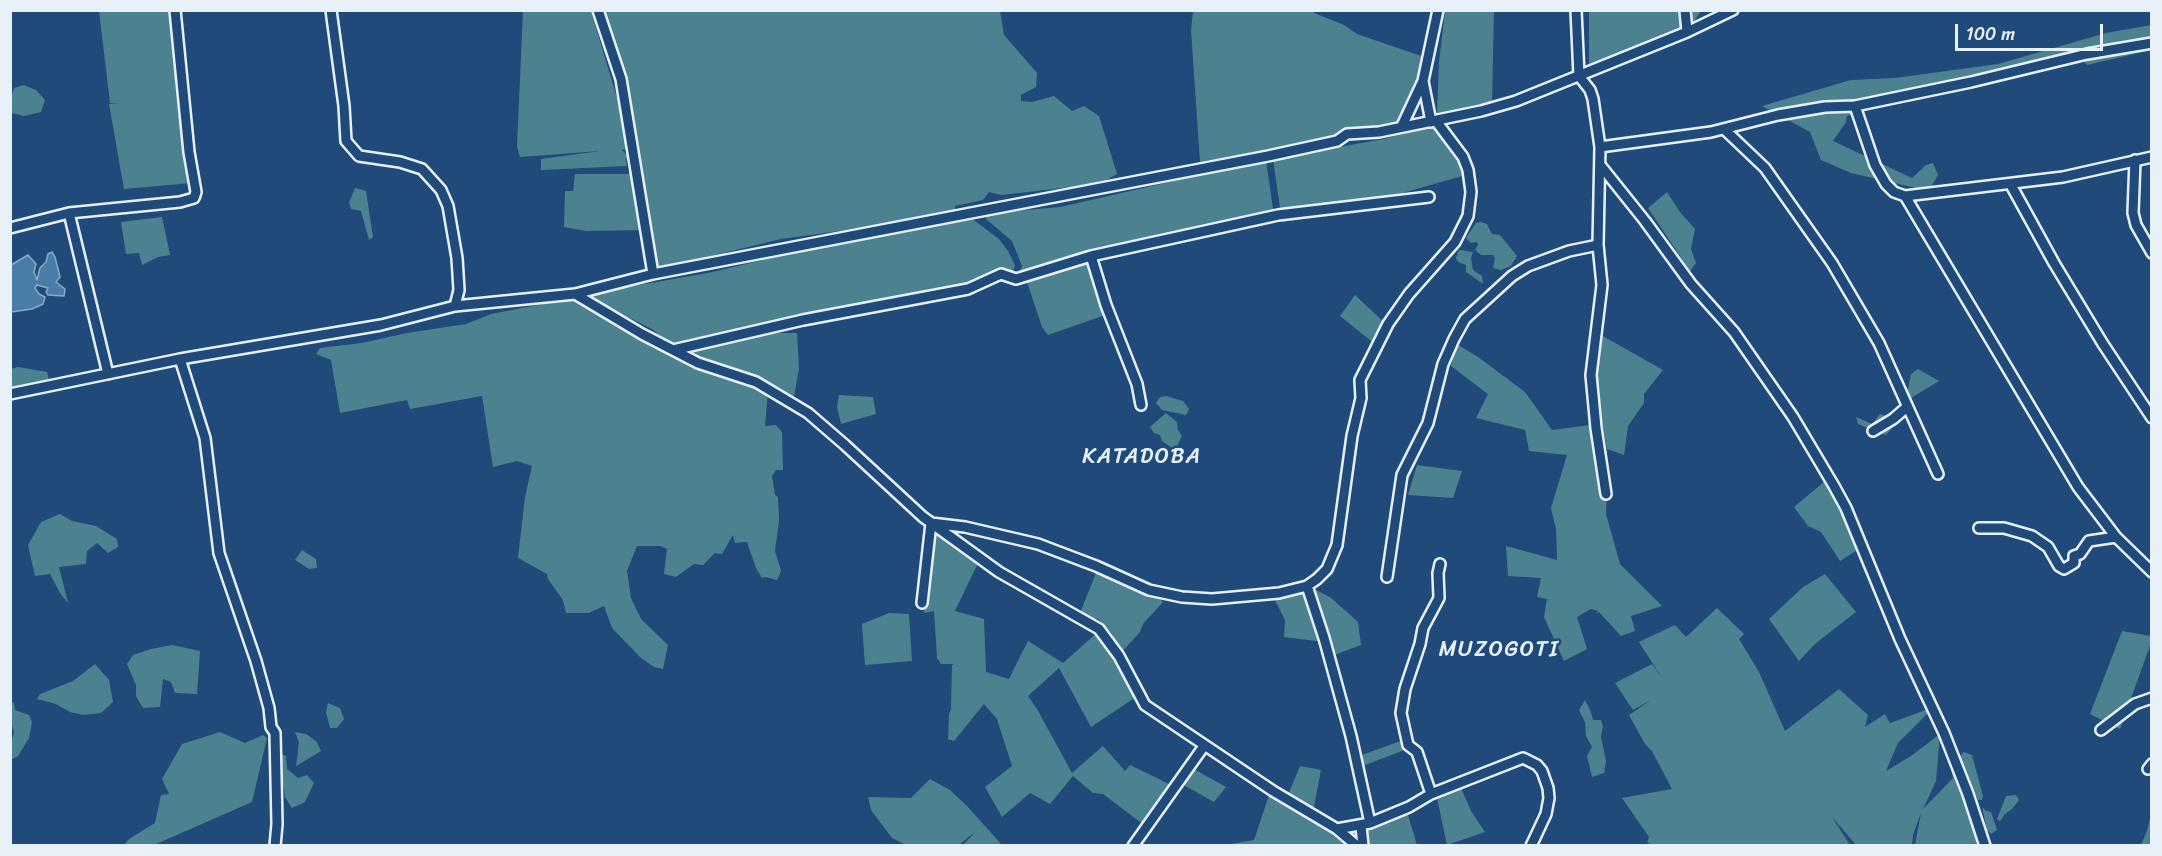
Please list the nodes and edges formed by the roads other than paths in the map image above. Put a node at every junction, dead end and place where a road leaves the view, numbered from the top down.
1 (175, 10) edge
2 (331, 10) edge
3 (598, 10) edge
4 (1438, 10) edge
5 (1576, 10) edge
6 (1685, 10) edge
7 (1733, 10) edge
8 (1687, 32) junction
9 (2151, 43) edge
10 (1579, 75) junction
11 (1423, 81) junction
12 (1855, 106) junction
13 (1434, 121) junction
14 (1402, 126) junction
15 (1724, 129) junction
16 (1600, 147) junction
17 (2151, 157) edge
18 (2135, 160) junction
19 (1601, 166) junction
20 (2011, 185) junction
21 (1905, 196) junction
22 (1429, 197) dead end
23 (69, 213) junction
24 (10, 228) edge
25 (1598, 245) junction
26 (2151, 253) edge
27 (1091, 256) junction
28 (653, 274) junction
29 (575, 294) junction
30 (455, 306) junction
31 (673, 350) junction
32 (180, 359) junction
33 (108, 374) junction
34 (10, 394) edge
35 (1142, 405) dead end
36 (1907, 407) junction
37 (2151, 418) edge
38 (1873, 431) dead end
39 (1938, 474) dead end
40 (1606, 494) dead end
41 (931, 523) junction
42 (1979, 528) dead end
43 (2116, 537) junction
44 (1440, 564) dead end
45 (2151, 572) edge
46 (1386, 577) dead end
47 (1307, 586) junction
48 (922, 603) dead end
49 (2151, 698) edge
50 (2101, 730) dead end
51 (1204, 746) junction
52 (1431, 794) junction
53 (1365, 824) junction
54 (1337, 829) junction
55 (275, 846) edge
56 (1133, 846) edge
57 (1358, 846) edge
58 (1364, 846) edge
59 (1531, 846) edge
60 (1985, 846) edge

1 - 23 street
2 - 30 street
3 - 28 street
4 - 11 street
5 - 10 street
6 - 8 street
7 - 8 street
8 - 10 street
9 - 12 street
10 - 13 street
10 - 16 street
11 - 13 street
11 - 14 street
12 - 15 street
12 - 21 street
13 - 14 street
13 - 47 street
14 - 28 street
15 - 16 street
15 - 36 street
16 - 19 street
17 - 18 street
18 - 20 street
18 - 26 street
19 - 25 street
19 - 60 street
20 - 21 street
20 - 37 street
21 - 43 street
22 - 27 street
23 - 24 street
23 - 33 street
25 - 40 street
25 - 46 street
27 - 31 street
27 - 35 street
28 - 29 street
29 - 30 street
29 - 31 street
30 - 32 street
31 - 41 street
32 - 33 street
32 - 55 street
33 - 34 street
36 - 38 street
36 - 39 street
41 - 47 street
41 - 48 street
41 - 51 street
42 - 43 street
43 - 45 street
44 - 52 street
47 - 53 street
49 - 50 street
51 - 54 street
51 - 56 street
52 - 53 street
52 - 59 street
53 - 54 street
53 - 58 street
54 - 57 street

